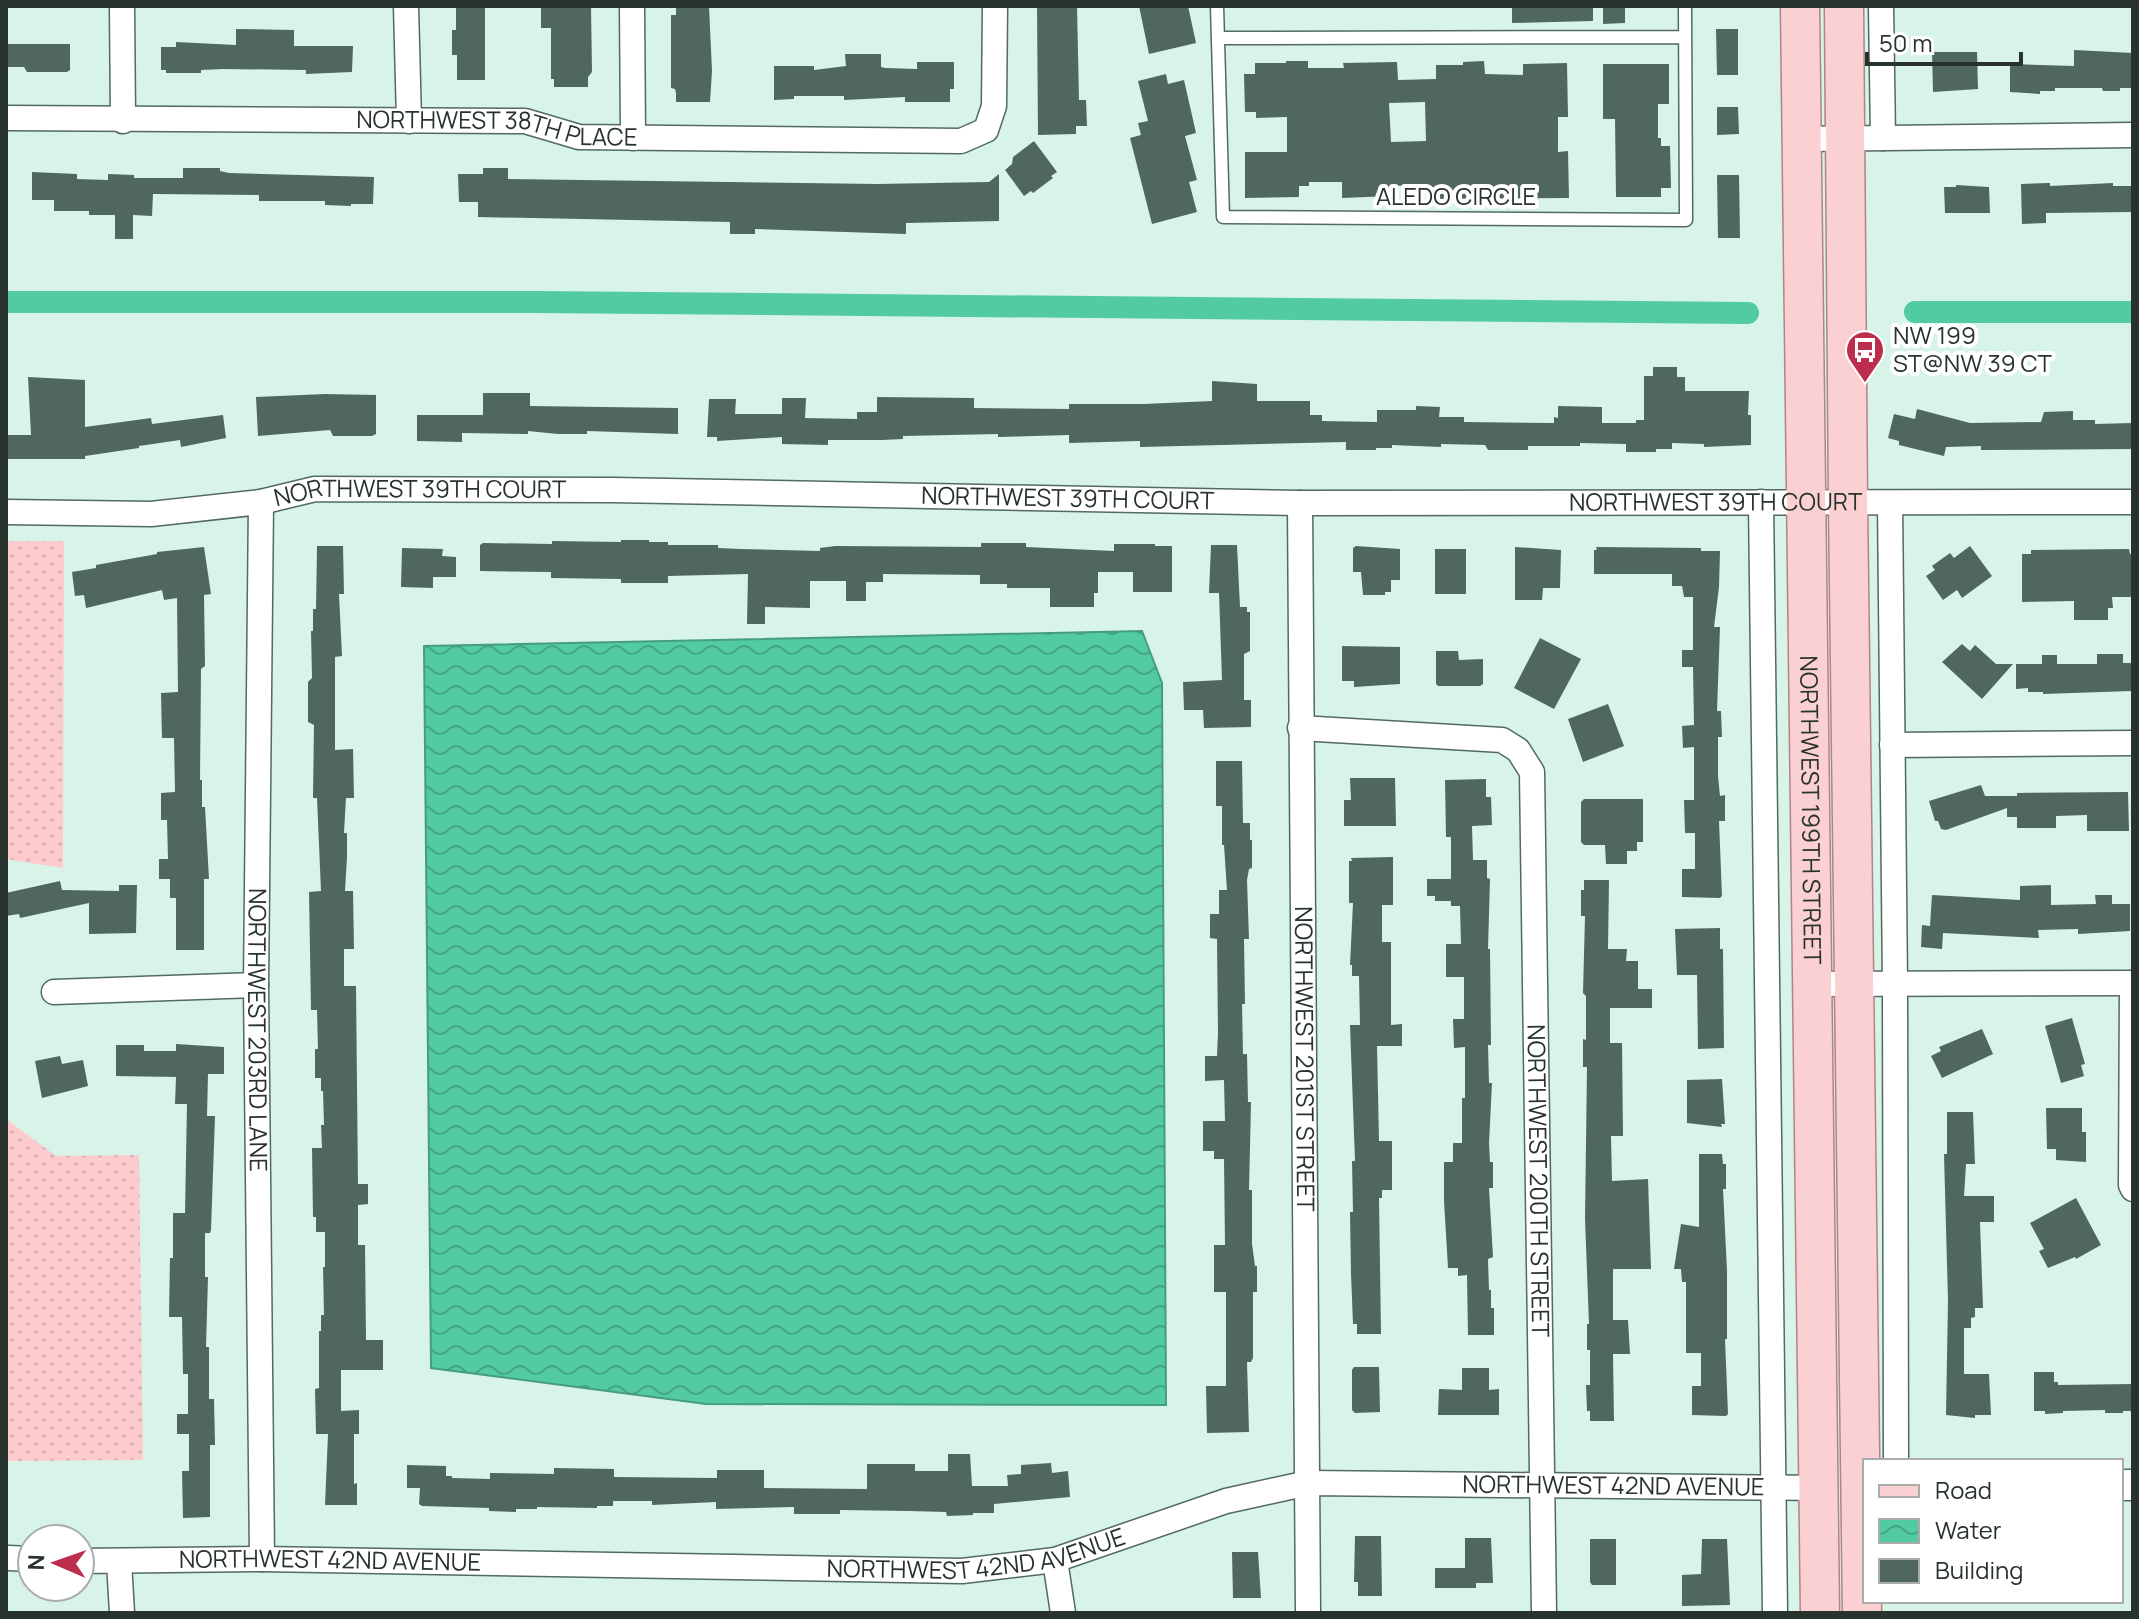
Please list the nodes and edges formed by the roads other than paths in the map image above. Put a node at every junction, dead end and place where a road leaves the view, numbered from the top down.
1 (122, 6) edge
2 (406, 6) edge
3 (632, 6) edge
4 (995, 6) edge
5 (1217, 6) edge
6 (1685, 6) edge
7 (1800, 6) edge
8 (1844, 6) edge
9 (1881, 6) edge
10 (1685, 37) junction
11 (1218, 38) junction
12 (6, 118) edge
13 (123, 121) junction
14 (409, 121) junction
15 (2133, 135) edge
16 (633, 138) junction
17 (1864, 138) junction
18 (1802, 139) junction
19 (261, 502) junction
20 (1761, 502) junction
21 (1806, 502) junction
22 (2133, 502) edge
23 (1300, 503) junction
24 (1848, 503) junction
25 (1890, 503) junction
26 (6, 512) edge
27 (1300, 728) junction
28 (2133, 743) edge
29 (1892, 745) junction
30 (2132, 983) edge
31 (1812, 984) junction
32 (1855, 984) junction
33 (1895, 984) junction
34 (256, 985) junction
35 (54, 992) dead end
36 (2133, 1189) edge
37 (1896, 1459) edge
38 (1308, 1483) junction
39 (1543, 1483) junction
40 (1773, 1488) junction
41 (1818, 1488) junction
42 (1863, 1489) edge
43 (262, 1559) junction
44 (1055, 1560) junction
45 (96, 1561) edge
46 (119, 1562) junction
47 (122, 1613) edge
48 (1063, 1613) edge
49 (1308, 1613) edge
50 (1544, 1613) edge
51 (1775, 1613) edge
52 (1820, 1613) edge
53 (1862, 1613) edge

1 - 13 street
2 - 14 street
3 - 16 street
4 - 16 street, NORTHWEST 38TH PLACE
5 - 11 lane, ALEDO CIRCLE
6 - 10 lane, ALEDO CIRCLE
7 - 18 main road, NORTHWEST 199TH STREET
8 - 17 main road, NORTHWEST 199TH STREET
9 - 17 street
10 - 11 lane
10 - 11 lane, ALEDO CIRCLE
12 - 13 street, NORTHWEST 38TH PLACE
13 - 14 street, NORTHWEST 38TH PLACE
14 - 16 street, NORTHWEST 38TH PLACE
15 - 17 street
17 - 18 street
17 - 24 main road, NORTHWEST 199TH STREET
18 - 21 main road, NORTHWEST 199TH STREET
19 - 23 street, NORTHWEST 39TH COURT
19 - 26 street, NORTHWEST 39TH COURT
19 - 34 street, NORTHWEST 203RD LANE
20 - 21 street, NORTHWEST 39TH COURT
20 - 23 street, NORTHWEST 39TH COURT
20 - 40 street
21 - 24 street, NORTHWEST 39TH COURT
21 - 31 main road, NORTHWEST 199TH STREET
22 - 25 street, NORTHWEST 39TH COURT
23 - 27 street, NORTHWEST 201ST STREET
24 - 25 street, NORTHWEST 39TH COURT
24 - 32 main road, NORTHWEST 199TH STREET
25 - 29 street
27 - 38 street, NORTHWEST 201ST STREET
27 - 39 street, NORTHWEST 200TH STREET
28 - 29 street
29 - 33 street
30 - 33 street
30 - 36 street
31 - 32 street
31 - 41 main road, NORTHWEST 199TH STREET
32 - 33 street
32 - 42 main road, NORTHWEST 199TH STREET
33 - 37 street
34 - 35 street
34 - 43 street, NORTHWEST 203RD LANE
38 - 39 street, NORTHWEST 42ND AVENUE
38 - 44 street, NORTHWEST 42ND AVENUE
38 - 49 street, NORTHWEST 201ST STREET
39 - 40 street, NORTHWEST 42ND AVENUE
39 - 50 street, NORTHWEST 200TH STREET
40 - 41 street, NORTHWEST 42ND AVENUE
40 - 51 street
41 - 42 street, NORTHWEST 42ND AVENUE
41 - 52 main road, NORTHWEST 199TH STREET
42 - 53 main road, NORTHWEST 199TH STREET
43 - 44 street, NORTHWEST 42ND AVENUE
43 - 46 street, NORTHWEST 42ND AVENUE
44 - 48 street
45 - 46 street, NORTHWEST 42ND AVENUE
46 - 47 street

